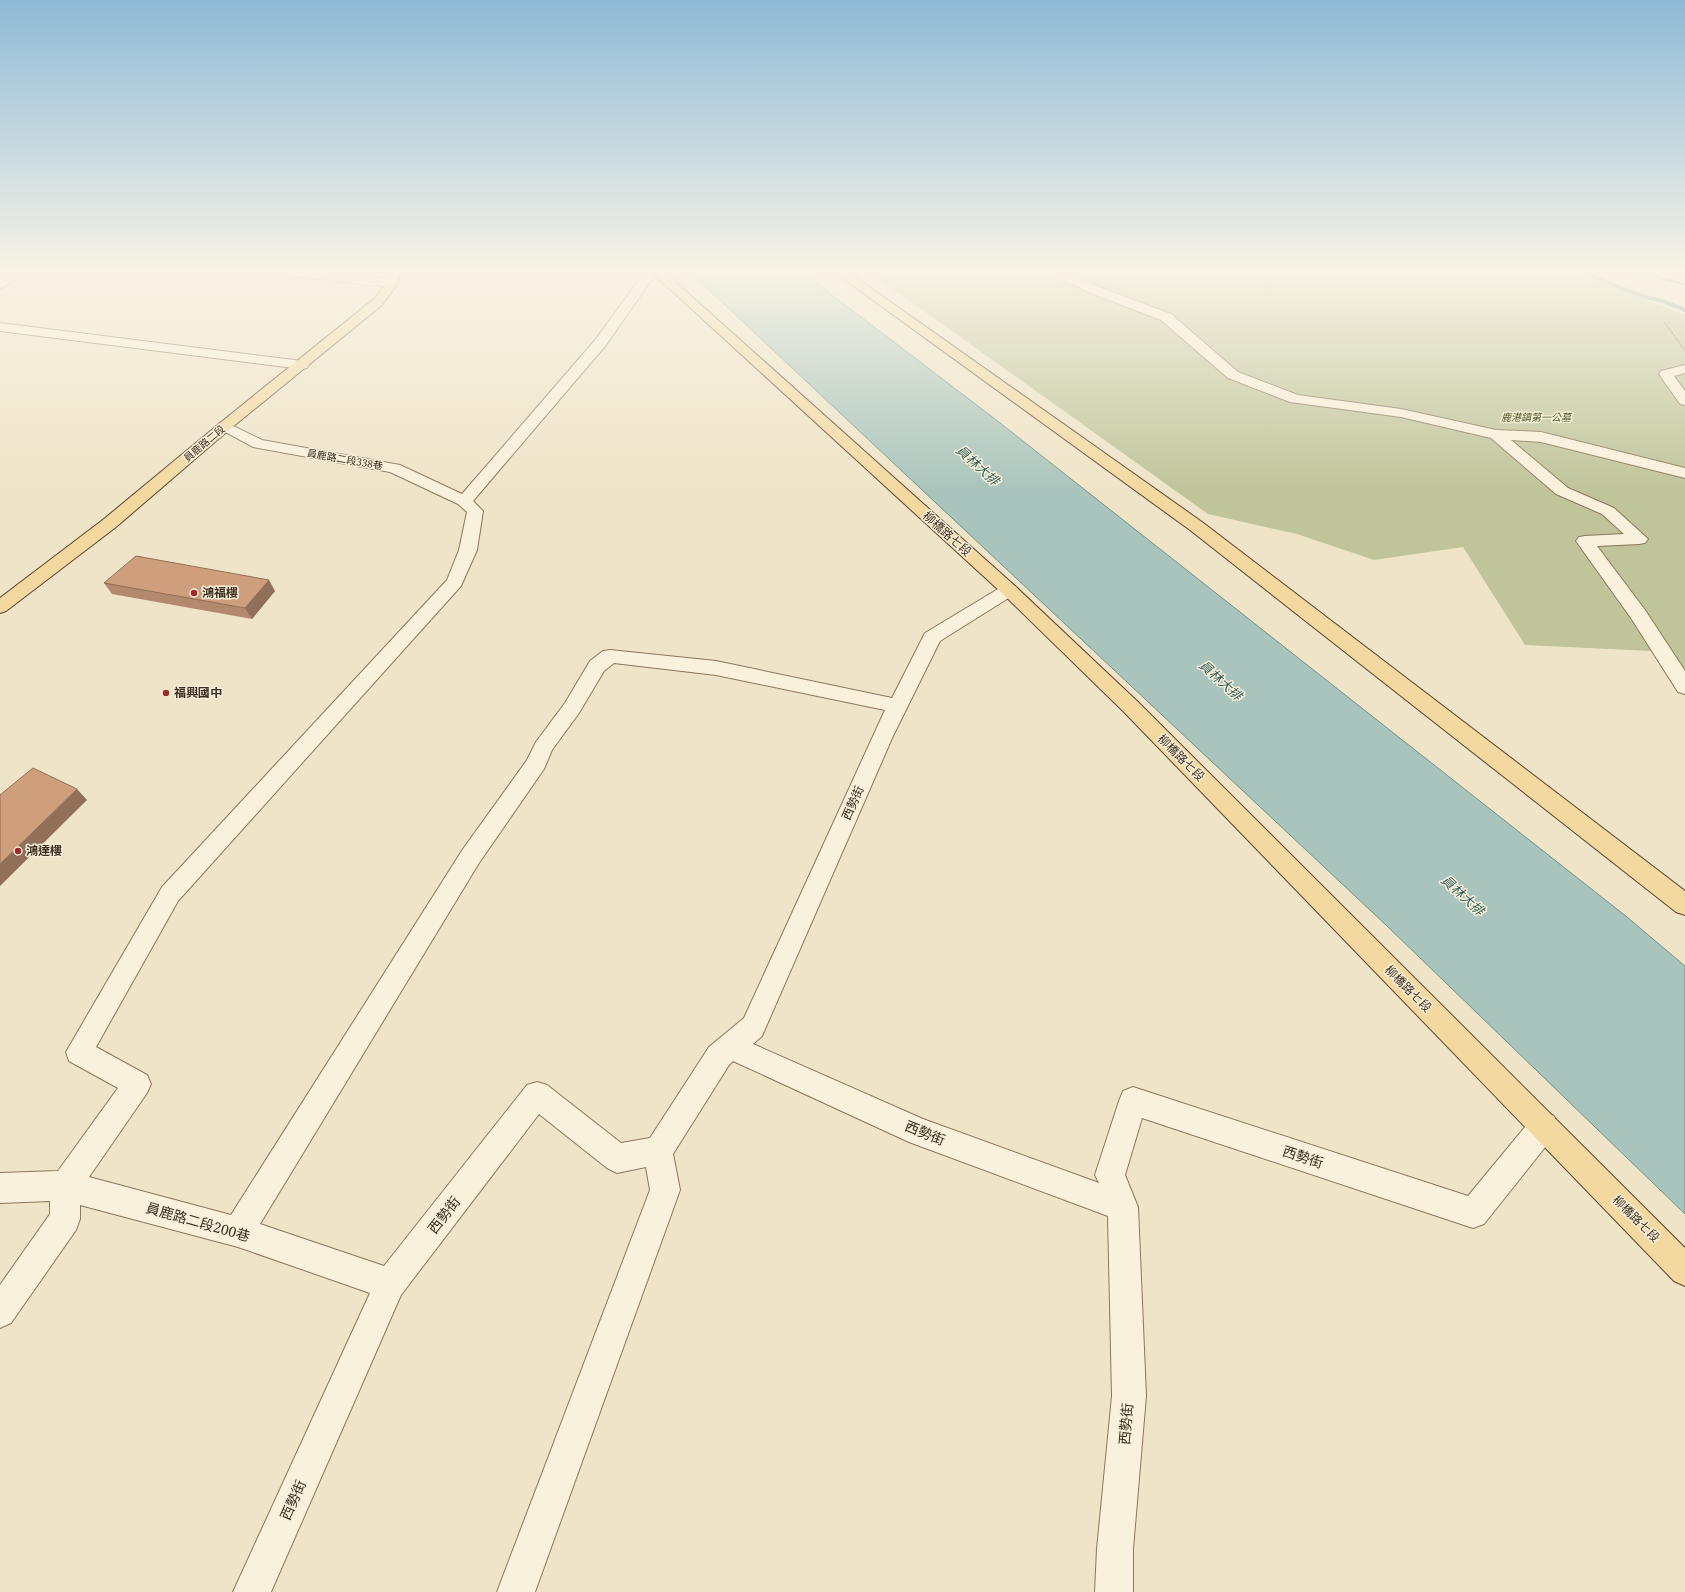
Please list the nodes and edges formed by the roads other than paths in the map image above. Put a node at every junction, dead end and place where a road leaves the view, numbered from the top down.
1 (129, 343) edge
2 (328, 343) edge
3 (600, 343) edge
4 (736, 343) edge
5 (940, 343) edge
6 (1196, 343) edge
7 (302, 365) junction
8 (1685, 369) edge
9 (1685, 401) edge
10 (225, 426) junction
11 (1496, 436) junction
12 (1685, 473) edge
13 (464, 501) junction
14 (1009, 590) junction
15 (3, 602) edge
16 (1685, 687) edge
17 (898, 706) junction
18 (1685, 905) edge
19 (731, 1047) junction
20 (1544, 1126) junction
21 (658, 1151) junction
22 (65, 1186) junction
23 (0, 1188) edge
24 (1123, 1208) junction
25 (238, 1232) junction
26 (1685, 1270) edge
27 (390, 1284) junction
28 (0, 1312) edge
29 (252, 1592) edge
30 (516, 1592) edge
31 (1114, 1592) edge

1 - 7 street
2 - 7 main road, 員鹿路二段
3 - 13 street
4 - 14 main road, 柳橋路七段
5 - 18 main road
6 - 11 street
7 - 10 main road, 員鹿路二段
8 - 9 street
10 - 13 street, 員鹿路二段338巷
10 - 15 main road, 員鹿路二段
11 - 12 street
11 - 16 street
13 - 22 street
14 - 17 street, 西勢街
14 - 20 main road, 柳橋路七段
17 - 19 street, 西勢街
17 - 25 street
19 - 21 street, 西勢街
19 - 24 street, 西勢街
20 - 24 street, 西勢街
20 - 26 main road, 柳橋路七段
21 - 27 street, 西勢街
21 - 30 street
22 - 23 street, 員鹿路二段200巷
22 - 25 street, 員鹿路二段200巷
22 - 28 street
24 - 31 street, 西勢街
25 - 27 street, 員鹿路二段200巷
27 - 29 street, 西勢街

